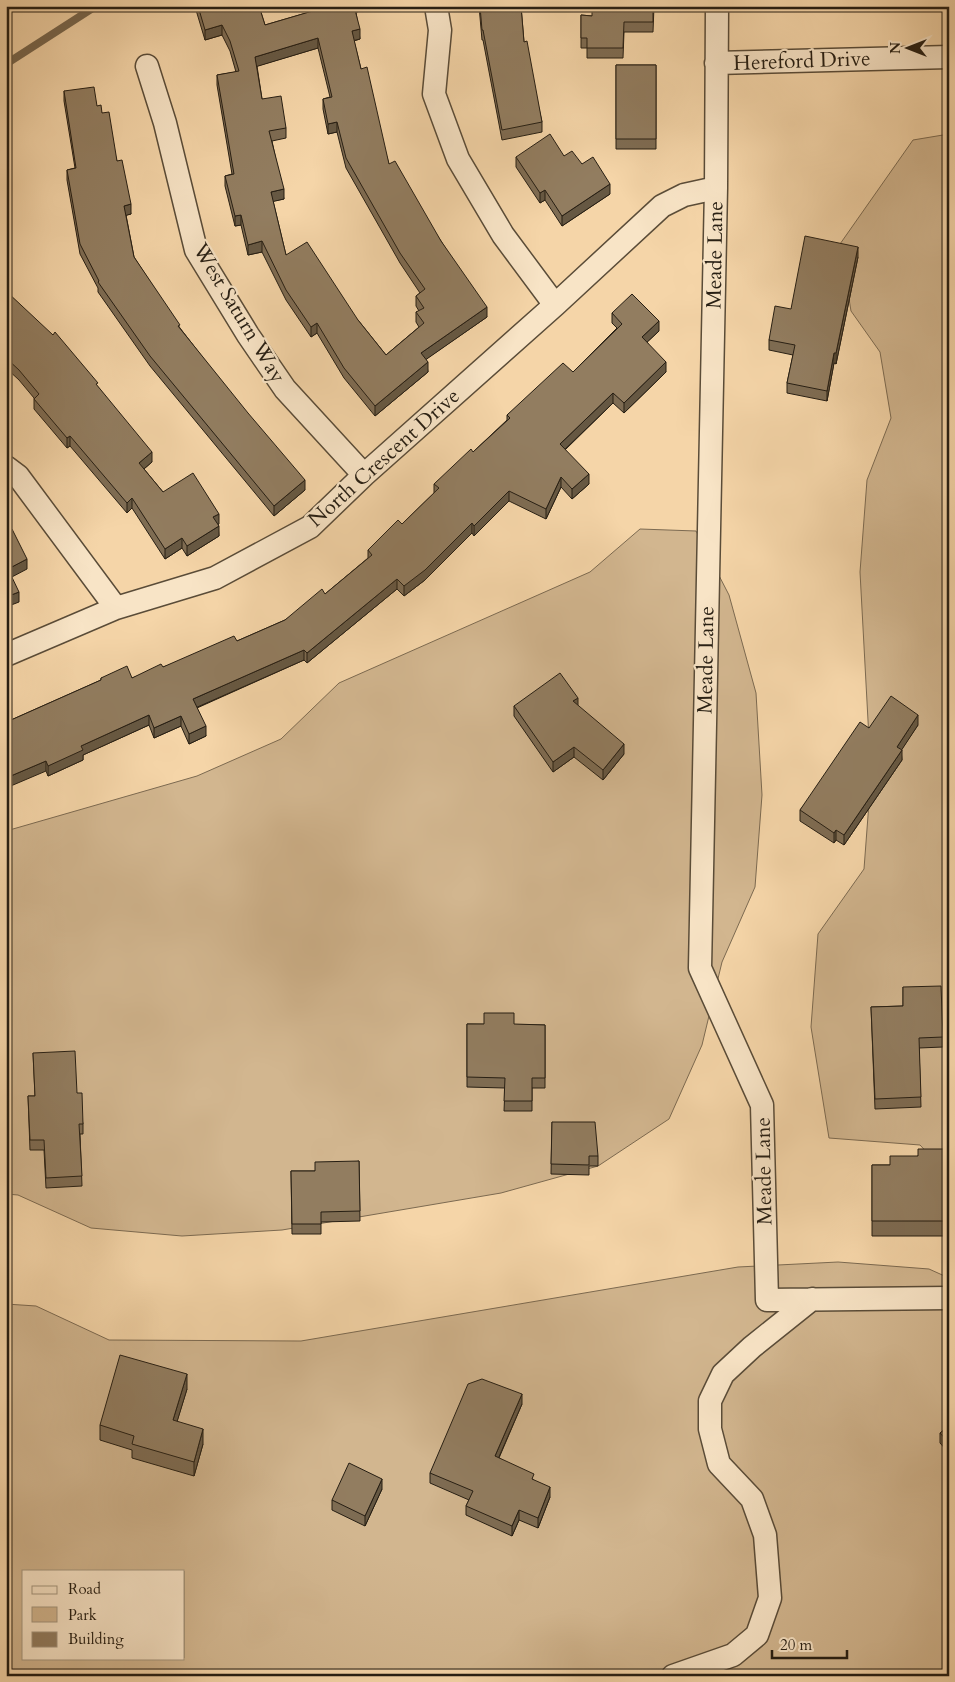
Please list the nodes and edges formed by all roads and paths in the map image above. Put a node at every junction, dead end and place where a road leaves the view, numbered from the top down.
1 (436, 6) edge
2 (716, 6) edge
3 (949, 57) edge
4 (716, 63) junction
5 (147, 66) dead end
6 (716, 188) junction
7 (554, 305) junction
8 (6, 467) edge
9 (364, 475) junction
10 (116, 608) junction
11 (6, 655) edge
12 (949, 1298) edge
13 (812, 1299) junction
14 (672, 1676) edge

1 - 7 street
2 - 4 street, Meade Lane
3 - 4 street, Hereford Drive
4 - 6 street, Meade Lane
5 - 9 street, West Saturn Way
6 - 7 street, North Crescent Drive
6 - 13 street, Meade Lane
7 - 9 street, North Crescent Drive
8 - 10 street
9 - 10 street, North Crescent Drive
10 - 11 street, North Crescent Drive
12 - 13 street
13 - 14 street

